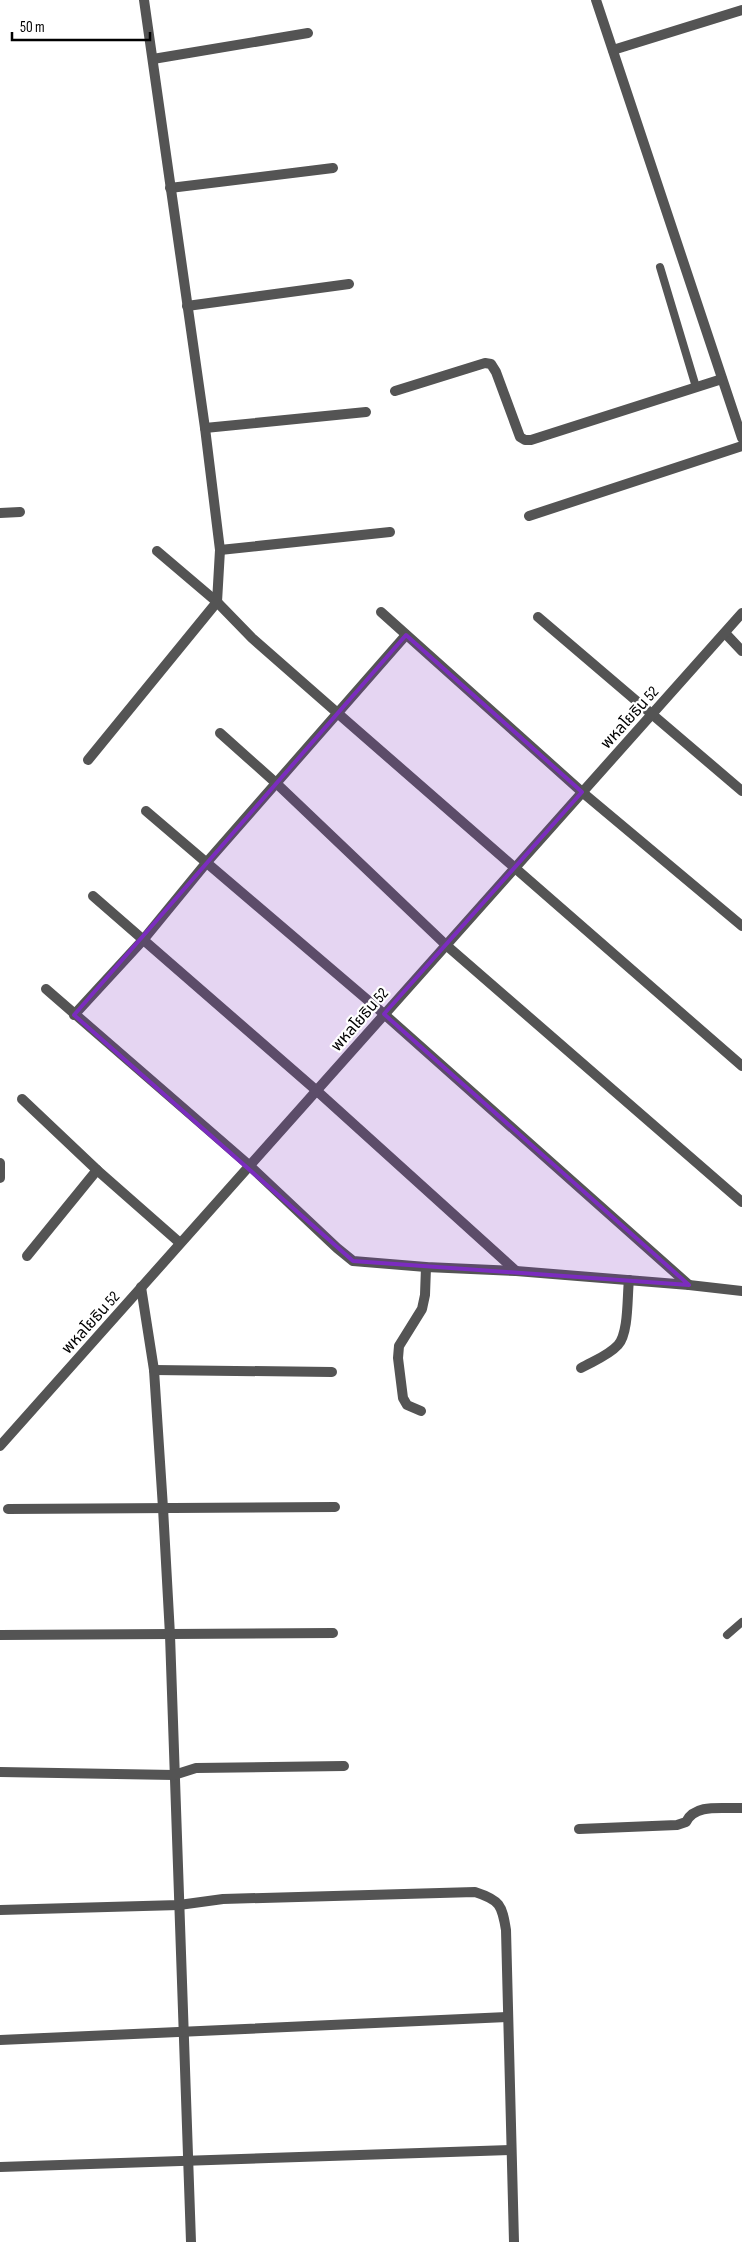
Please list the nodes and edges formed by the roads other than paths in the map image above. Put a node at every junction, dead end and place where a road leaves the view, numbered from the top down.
1 (144, 0) edge
2 (596, 0) edge
3 (742, 10) edge
4 (308, 33) dead end
5 (613, 50) junction
6 (153, 59) junction
7 (333, 168) dead end
8 (170, 188) junction
9 (660, 267) dead end
10 (350, 284) dead end
11 (187, 306) junction
12 (722, 379) junction
13 (696, 387) junction
14 (396, 392) dead end
15 (366, 412) dead end
16 (205, 428) junction
17 (742, 438) edge
18 (742, 446) edge
19 (20, 512) dead end
20 (0, 513) edge
21 (529, 516) dead end
22 (390, 532) dead end
23 (157, 550) dead end
24 (220, 550) junction
25 (216, 602) junction
26 (381, 612) dead end
27 (742, 613) edge
28 (538, 617) dead end
29 (725, 633) junction
30 (406, 635) junction
31 (742, 651) edge
32 (339, 714) junction
33 (651, 715) junction
34 (220, 733) dead end
35 (88, 760) dead end
36 (276, 783) junction
37 (742, 791) edge
38 (582, 792) junction
39 (146, 811) dead end
40 (207, 862) junction
41 (514, 868) junction
42 (93, 896) dead end
43 (742, 926) edge
44 (143, 940) junction
45 (446, 945) junction
46 (46, 989) dead end
47 (384, 1014) junction
48 (74, 1015) junction
49 (742, 1066) edge
50 (317, 1091) junction
51 (22, 1099) dead end
52 (0, 1163) edge
53 (250, 1166) junction
54 (97, 1170) junction
55 (0, 1178) edge
56 (742, 1202) edge
57 (180, 1243) junction
58 (27, 1256) dead end
59 (426, 1268) junction
60 (516, 1271) junction
61 (629, 1280) junction
62 (689, 1285) junction
63 (141, 1287) junction
64 (742, 1291) edge
65 (581, 1368) dead end
66 (154, 1370) junction
67 (332, 1372) dead end
68 (421, 1411) dead end
69 (0, 1446) edge
70 (334, 1507) dead end
71 (163, 1508) junction
72 (8, 1509) dead end
73 (742, 1622) edge
74 (333, 1633) dead end
75 (170, 1635) junction
76 (727, 1635) dead end
77 (0, 1636) edge
78 (344, 1766) dead end
79 (0, 1772) edge
80 (174, 1775) junction
81 (742, 1808) edge
82 (579, 1829) dead end
83 (179, 1906) junction
84 (0, 1910) edge
85 (507, 2017) junction
86 (184, 2031) junction
87 (0, 2040) edge
88 (511, 2150) junction
89 (188, 2161) junction
90 (0, 2167) edge
91 (191, 2242) edge
92 (514, 2242) edge

1 - 6 street
2 - 5 street
3 - 5 street
4 - 6 street
5 - 12 street
6 - 8 street
7 - 8 street
8 - 11 street
9 - 13 lane
10 - 11 street
11 - 16 street
12 - 13 street
12 - 17 street
13 - 14 street
15 - 16 street
16 - 24 street
18 - 21 street
19 - 20 street
22 - 24 street
23 - 25 street
24 - 25 street
25 - 32 street
25 - 35 street
26 - 30 street
27 - 29 street, พหลโยธิน 52
28 - 33 street
29 - 31 street
29 - 33 street, พหลโยธิน 52
30 - 32 street
30 - 38 street
32 - 36 street
32 - 41 street
33 - 37 street
33 - 38 street, พหลโยธิน 52
34 - 36 street
36 - 40 street
36 - 45 street
38 - 41 street, พหลโยธิน 52
38 - 43 street
39 - 40 street
40 - 44 street
40 - 47 street
41 - 45 street, พหลโยธิน 52
41 - 49 street
42 - 44 street
44 - 48 street
44 - 50 street
45 - 47 street, พหลโยธิน 52
45 - 56 street
46 - 48 street
47 - 50 street, พหลโยธิน 52
47 - 62 street
48 - 53 street
50 - 53 street, พหลโยธิน 52
50 - 60 street
51 - 54 street
52 - 55 street
53 - 57 street, พหลโยธิน 52
53 - 59 street
54 - 57 street
54 - 58 street
57 - 63 street, พหลโยธิน 52
59 - 60 street
59 - 68 street
60 - 61 street
61 - 62 street
61 - 65 street
62 - 64 street
63 - 66 street
63 - 69 street, พหลโยธิน 52
66 - 67 street
66 - 71 street
70 - 71 street
71 - 72 street
71 - 75 street
73 - 76 lane
74 - 75 street
75 - 77 street
75 - 80 street
78 - 80 street
79 - 80 street
80 - 83 street
81 - 82 street
83 - 84 street
83 - 85 street
83 - 86 street
85 - 86 street
85 - 88 street
86 - 87 street
86 - 89 street
88 - 89 street
88 - 92 street
89 - 90 street
89 - 91 street

